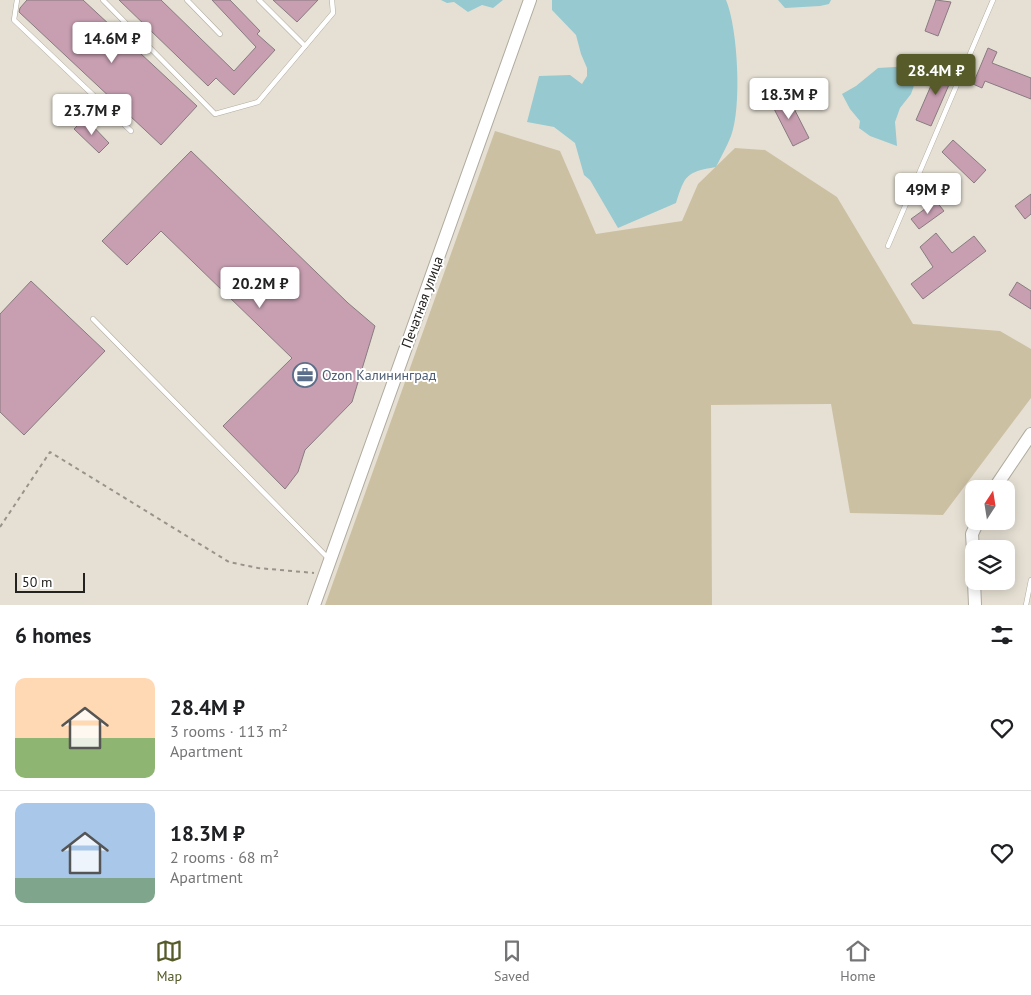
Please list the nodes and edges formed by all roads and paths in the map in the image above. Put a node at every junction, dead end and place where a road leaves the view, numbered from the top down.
1 (17, 0) edge
2 (103, 0) edge
3 (187, 0) edge
4 (259, 0) edge
5 (332, 0) edge
6 (530, 0) edge
7 (993, 0) edge
8 (220, 34) dead end
9 (305, 46) junction
10 (131, 131) dead end
11 (888, 246) dead end
12 (94, 319) dead end
13 (1031, 434) edge
14 (1000, 480) edge
15 (0, 527) edge
16 (330, 559) junction
17 (324, 574) junction
18 (1031, 580) edge
19 (974, 590) edge
20 (314, 605) edge
21 (975, 605) edge
22 (1026, 605) edge

1 - 10 lane
2 - 9 lane
3 - 8 lane
4 - 9 lane
5 - 9 lane
6 - 16 street, Печатная улица
7 - 11 lane
12 - 16 lane
13 - 14 street
15 - 17 path
16 - 17 street, Печатная улица
17 - 20 street, Печатная улица
18 - 22 lane
19 - 21 street

